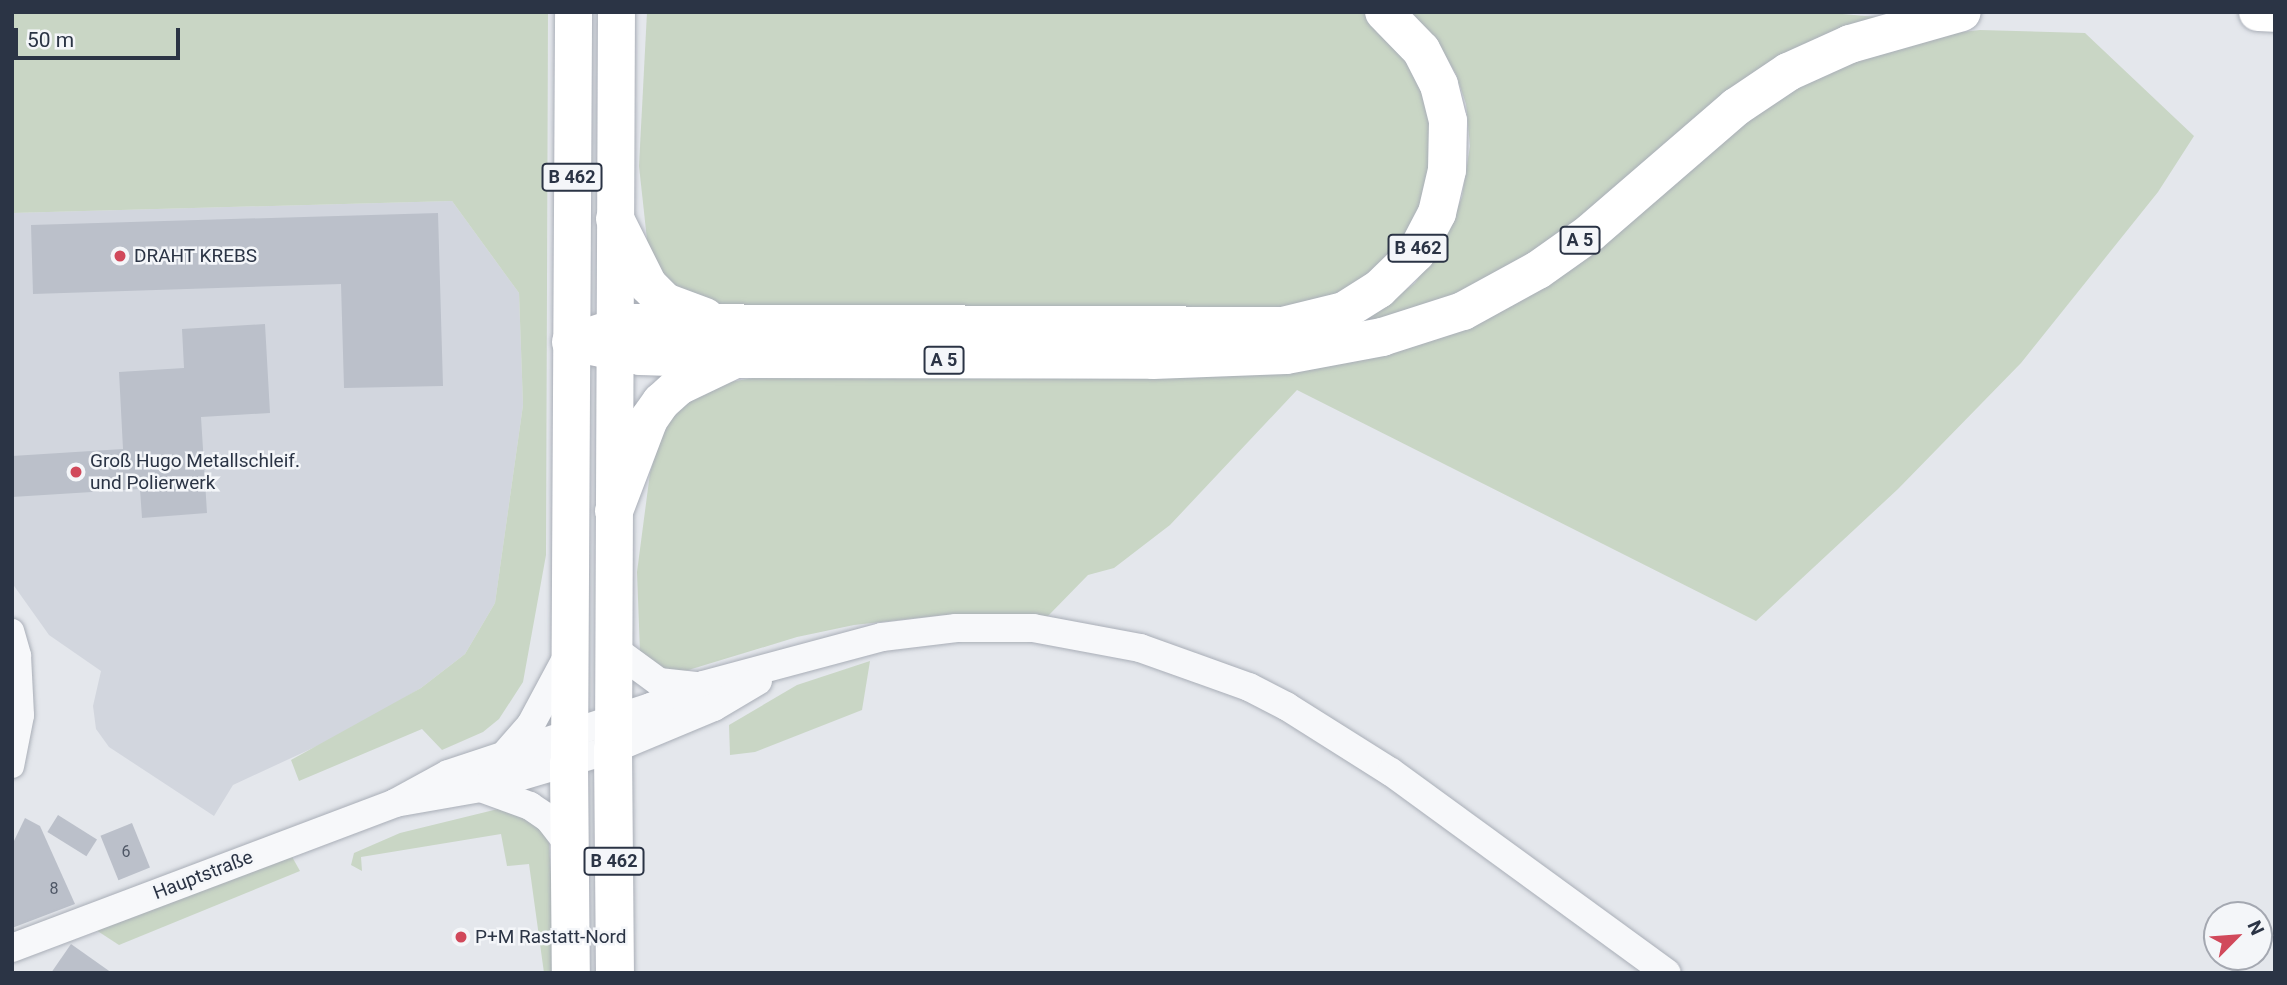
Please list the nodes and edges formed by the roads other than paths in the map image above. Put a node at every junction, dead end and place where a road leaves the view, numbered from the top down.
1 (573, 12) edge
2 (616, 12) edge
3 (1384, 12) edge
4 (1962, 12) edge
5 (2258, 12) edge
6 (2275, 13) edge
7 (615, 219) junction
8 (614, 339) junction
9 (571, 342) junction
10 (734, 342) junction
11 (614, 511) junction
12 (12, 630) edge
13 (614, 649) junction
14 (570, 652) junction
15 (786, 665) junction
16 (703, 685) junction
17 (613, 734) junction
18 (569, 747) junction
19 (507, 752) junction
20 (12, 766) edge
21 (481, 788) junction
22 (395, 803) junction
23 (570, 846) junction
24 (12, 948) edge
25 (570, 973) edge
26 (615, 973) edge
27 (1667, 973) edge

1 - 9 main road, B 462
2 - 7 main road, B 462
3 - 10 highway, B 462
4 - 10 highway, A 5
5 - 6 highway
7 - 8 main road, B 462
7 - 10 highway, B 462
8 - 9 highway
8 - 10 highway, A 5
8 - 11 main road, B 462
9 - 14 main road, B 462
10 - 11 highway, A 5
11 - 13 main road, B 462
12 - 20 street
13 - 16 street
13 - 17 main road, B 462
14 - 18 main road, B 462
14 - 19 street
15 - 16 street
15 - 17 street
15 - 27 street
16 - 17 street
17 - 18 street
17 - 26 highway, B 462
18 - 19 street, Hauptstraße
18 - 21 street, Hauptstraße
18 - 23 highway, B 462
19 - 22 street, Hauptstraße
21 - 22 street, Hauptstraße
21 - 23 street
22 - 24 street, Hauptstraße
23 - 25 highway, B 462

